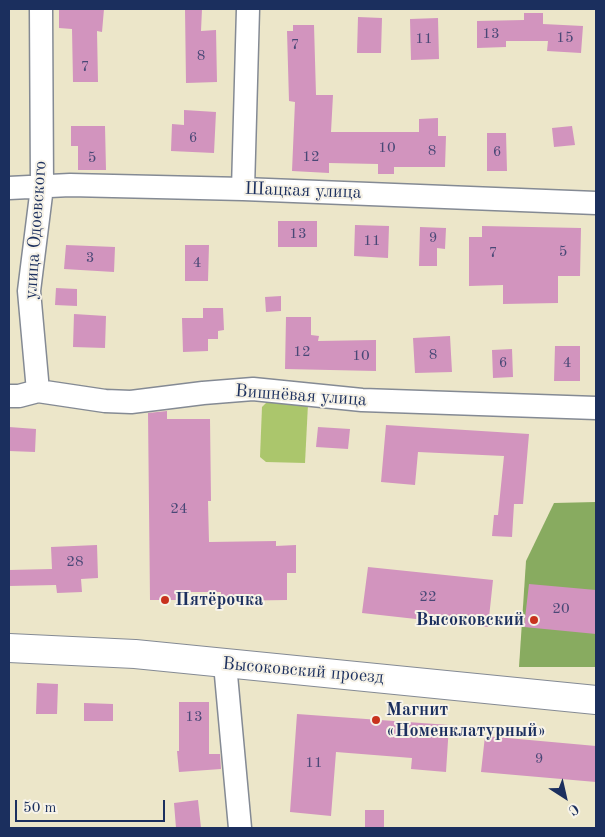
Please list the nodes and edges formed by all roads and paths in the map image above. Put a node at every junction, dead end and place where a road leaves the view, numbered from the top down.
1 (40, 9) edge
2 (248, 9) edge
3 (42, 187) junction
4 (9, 188) edge
5 (242, 189) junction
6 (596, 203) edge
7 (38, 391) junction
8 (9, 396) edge
9 (596, 408) edge
10 (9, 648) edge
11 (225, 664) junction
12 (596, 700) edge
13 (240, 828) edge

1 - 3 street, улица Одоевского
2 - 5 street
3 - 4 street, Шацкая улица
3 - 5 street, Шацкая улица
3 - 7 street, улица Одоевского
5 - 6 street, Шацкая улица
7 - 8 street, Вишнёвая улица
7 - 9 street, Вишнёвая улица
10 - 11 street, Высоковский проезд
11 - 12 street, Высоковский проезд
11 - 13 street

